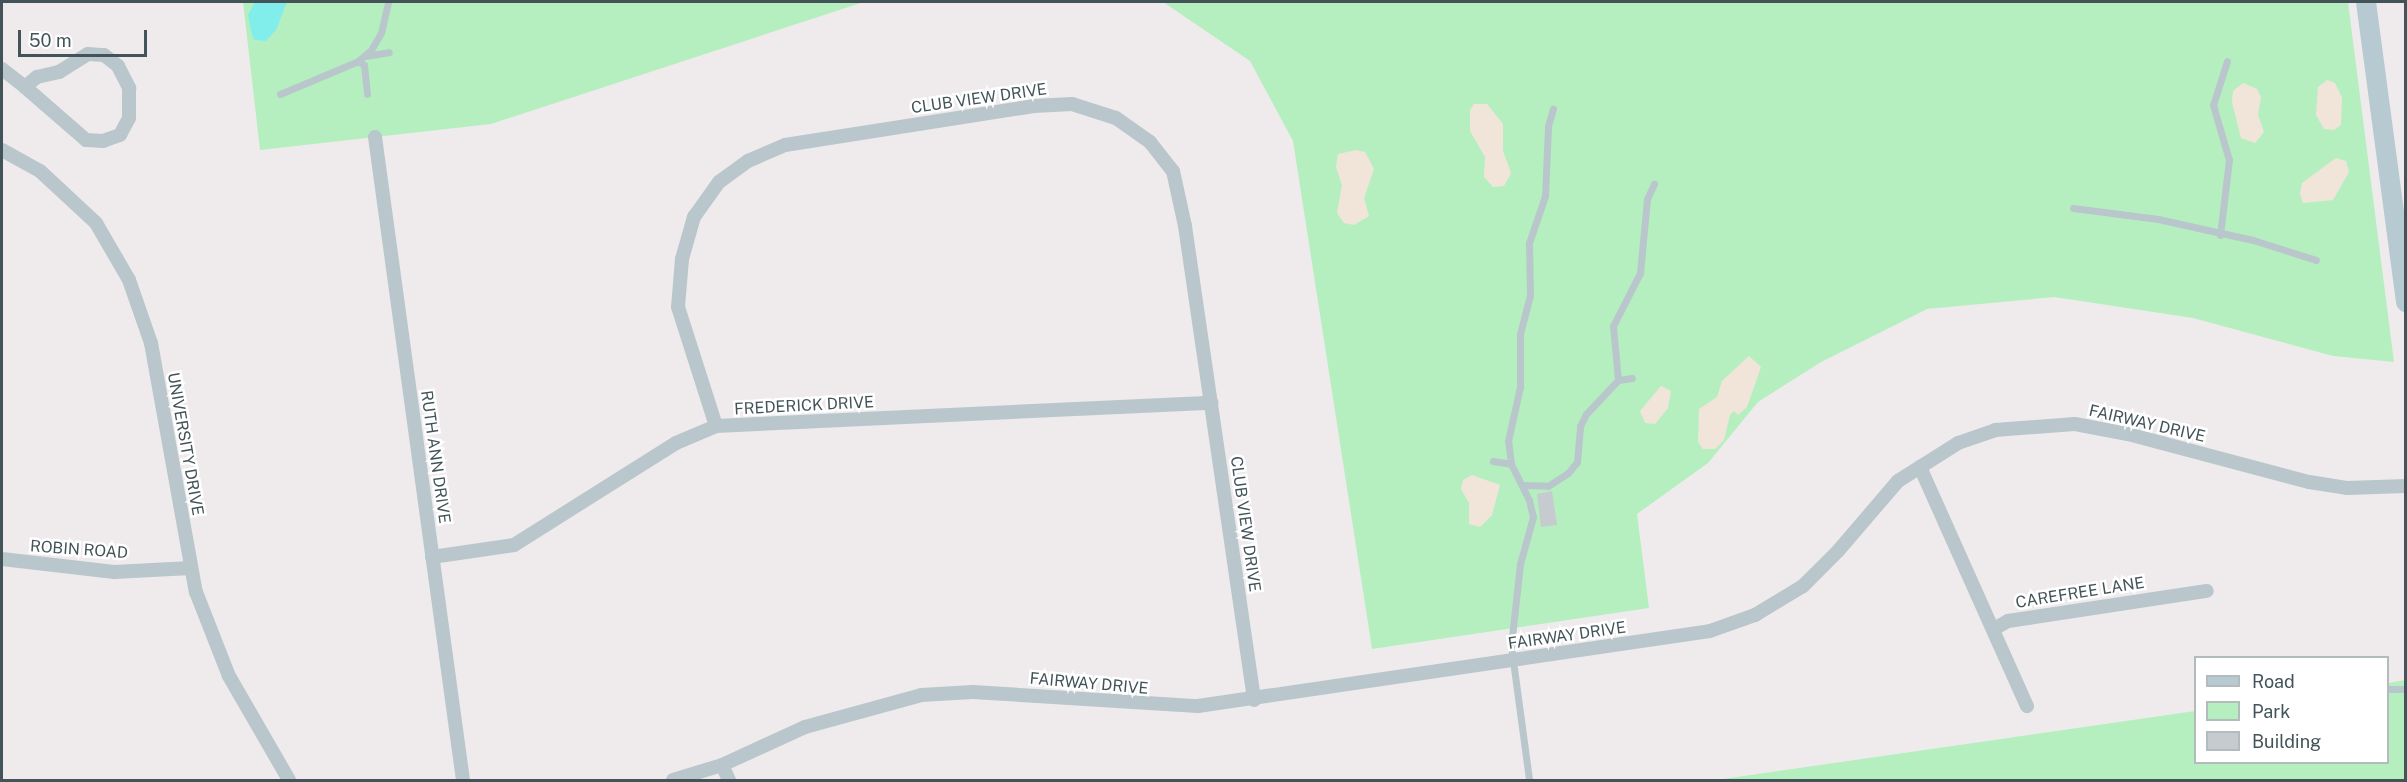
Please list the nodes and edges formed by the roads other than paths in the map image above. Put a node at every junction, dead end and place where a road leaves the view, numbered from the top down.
1 (388, 2) edge
2 (2366, 2) edge
3 (389, 52) dead end
4 (361, 58) junction
5 (2227, 61) dead end
6 (2, 69) edge
7 (25, 87) junction
8 (280, 94) dead end
9 (367, 94) dead end
10 (1553, 109) dead end
11 (375, 137) dead end
12 (2, 150) edge
13 (1654, 184) dead end
14 (2073, 208) dead end
15 (2220, 235) junction
16 (2316, 260) dead end
17 (2406, 302) edge
18 (1632, 378) dead end
19 (1618, 380) junction
20 (1211, 403) junction
21 (716, 426) junction
22 (1493, 461) dead end
23 (1510, 464) junction
24 (1920, 467) junction
25 (1522, 485) junction
26 (2406, 486) edge
27 (432, 557) junction
28 (2, 559) edge
29 (191, 568) junction
30 (2206, 591) dead end
31 (1994, 629) junction
32 (1513, 660) junction
33 (2406, 689) edge
34 (2389, 690) edge
35 (1254, 700) junction
36 (2027, 706) dead end
37 (722, 765) junction
38 (289, 780) edge
39 (463, 780) edge
40 (673, 780) edge
41 (729, 780) edge
42 (1529, 780) edge

1 - 4 lane
2 - 17 street
3 - 4 lane
4 - 8 lane
4 - 9 lane
5 - 15 lane
6 - 7 street
7 - 7 street
10 - 23 lane
11 - 27 street, RUTH ANN DRIVE
12 - 29 street, UNIVERSITY DRIVE
13 - 19 lane
14 - 15 lane
15 - 16 lane
18 - 19 lane
19 - 25 lane
20 - 21 street, FREDERICK DRIVE
20 - 21 street, CLUB VIEW DRIVE
20 - 35 street, CLUB VIEW DRIVE
21 - 27 street, FREDERICK DRIVE
22 - 23 lane
23 - 25 lane
24 - 26 street, FAIRWAY DRIVE
24 - 31 street
24 - 32 street, FAIRWAY DRIVE
25 - 32 lane
27 - 39 street, RUTH ANN DRIVE
28 - 29 street, ROBIN ROAD
29 - 38 street, UNIVERSITY DRIVE
30 - 31 street, CAREFREE LANE
31 - 36 street
32 - 35 street, FAIRWAY DRIVE
32 - 42 lane
33 - 34 lane
35 - 37 street, FAIRWAY DRIVE
37 - 40 street, FAIRWAY DRIVE
37 - 41 street

